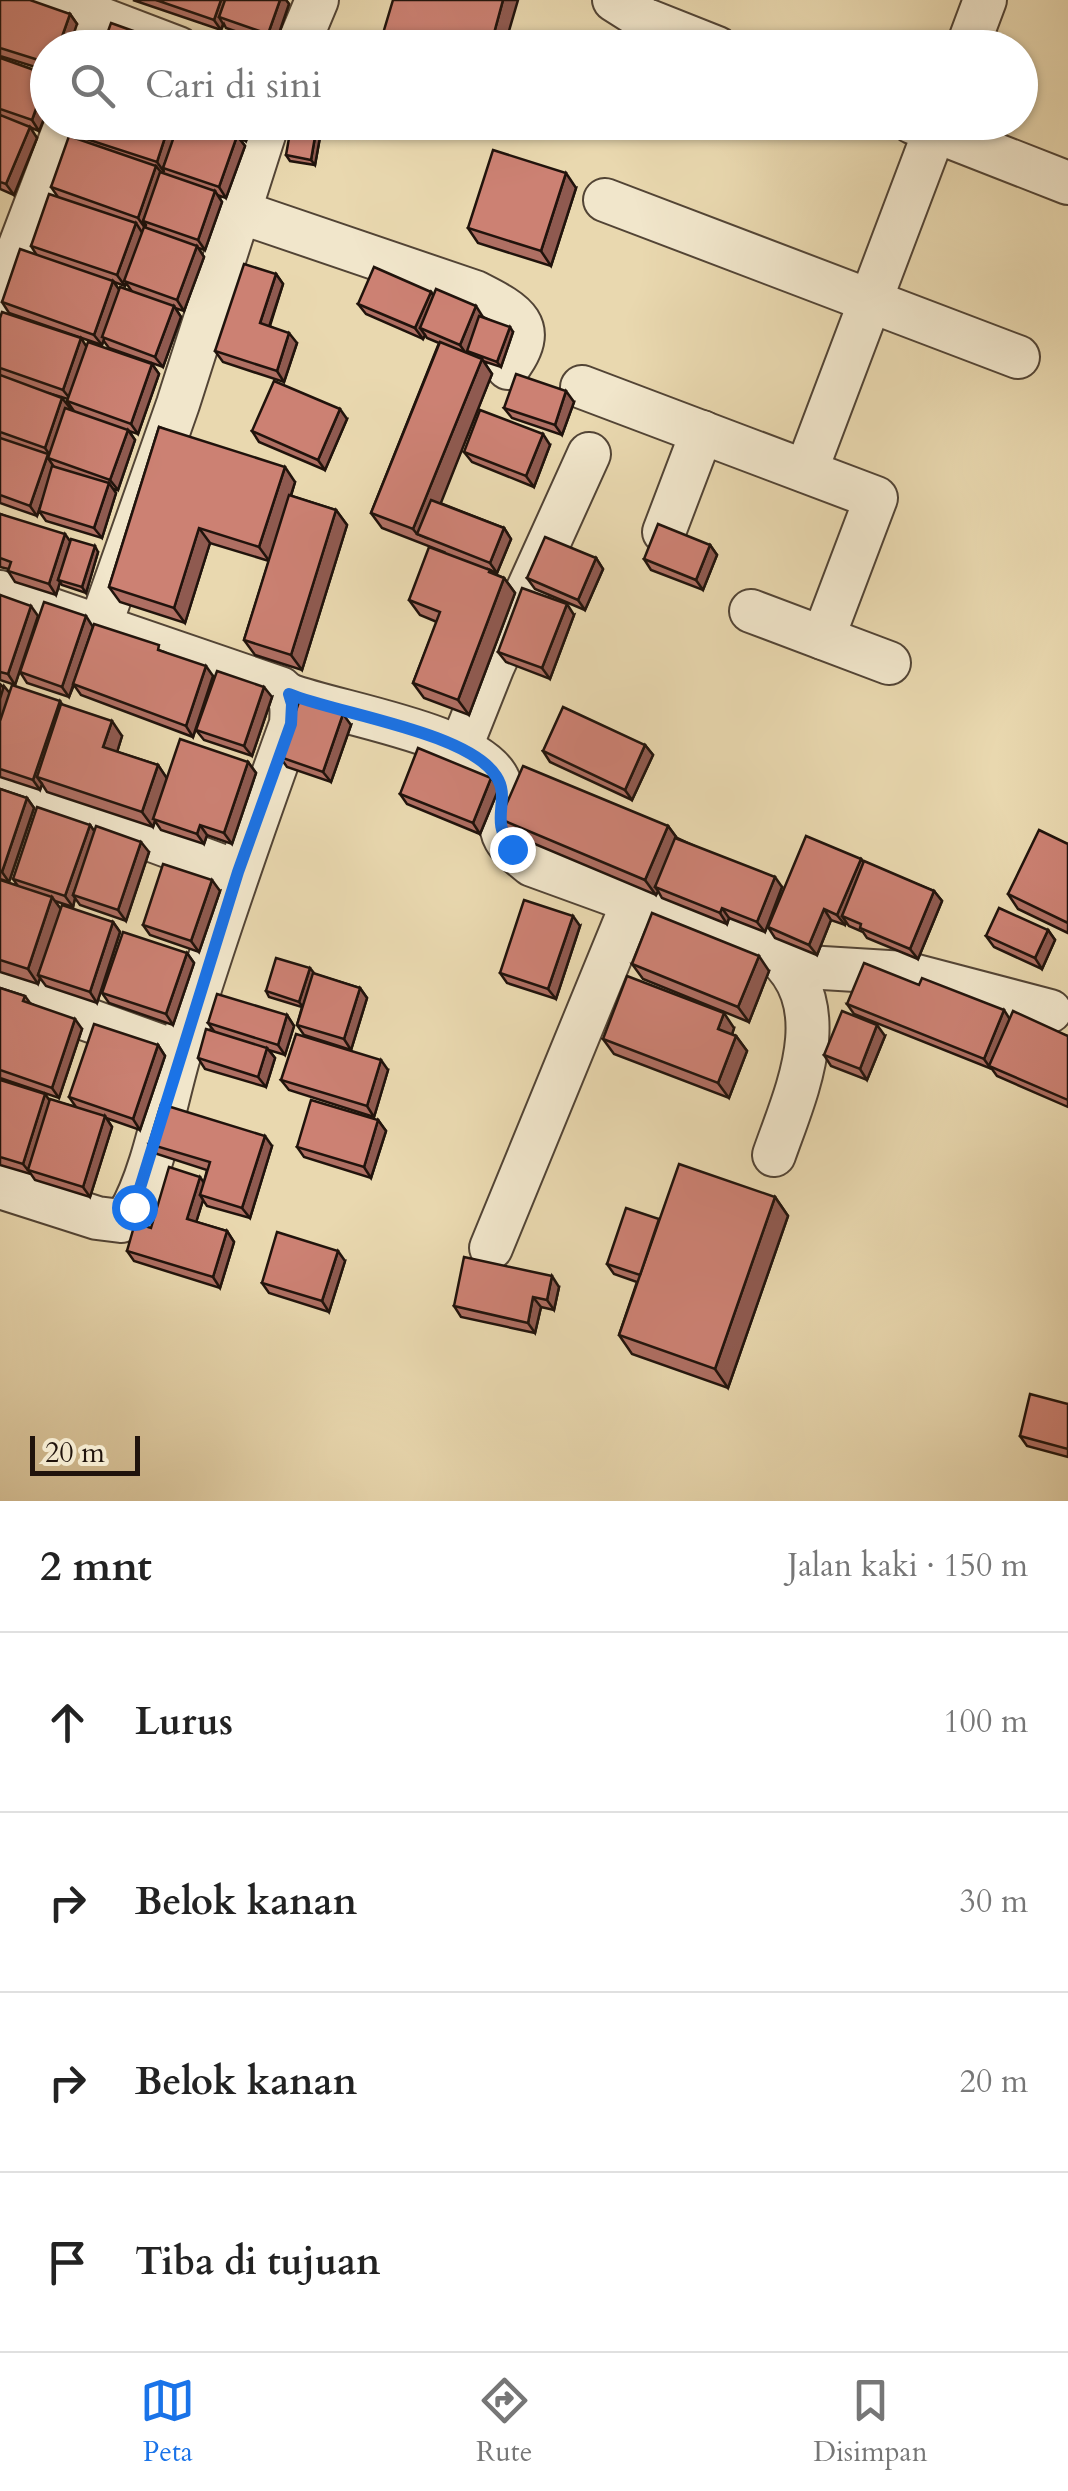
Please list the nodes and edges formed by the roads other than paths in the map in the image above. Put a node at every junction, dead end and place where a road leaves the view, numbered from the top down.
1 (52, 0) edge
2 (317, 0) edge
3 (614, 0) edge
4 (985, 0) edge
5 (105, 22) edge
6 (304, 30) edge
7 (672, 30) edge
8 (974, 30) edge
9 (59, 140) edge
10 (262, 140) edge
11 (924, 140) edge
12 (966, 140) edge
13 (1068, 182) edge
14 (606, 200) dead end
15 (240, 212) junction
16 (0, 298) edge
17 (870, 301) junction
18 (1018, 357) dead end
19 (508, 368) dead end
20 (582, 387) dead end
21 (702, 432) junction
22 (589, 454) dead end
23 (806, 472) junction
24 (664, 532) edge
25 (0, 592) edge
26 (751, 610) dead end
27 (100, 626) junction
28 (823, 638) junction
29 (889, 663) dead end
30 (289, 694) junction
31 (460, 750) junction
32 (0, 784) edge
33 (238, 872) junction
34 (633, 902) junction
35 (790, 966) junction
36 (0, 988) edge
37 (1050, 1011) dead end
38 (180, 1053) junction
39 (774, 1155) dead end
40 (0, 1187) edge
41 (491, 1248) dead end

1 - 5 street
2 - 6 street
3 - 7 street
4 - 8 street
9 - 16 street
10 - 15 street
11 - 17 street
12 - 13 street
14 - 17 street
15 - 19 street
15 - 27 street
17 - 18 street
17 - 23 street
20 - 21 street
21 - 23 street
21 - 24 street
22 - 31 street
23 - 28 street
25 - 27 street
26 - 28 street
27 - 30 street
28 - 29 street
30 - 31 street
30 - 33 street
31 - 34 street
32 - 33 street
33 - 38 street
34 - 35 street
34 - 41 street
35 - 37 street
35 - 39 street
36 - 38 street
38 - 40 street

